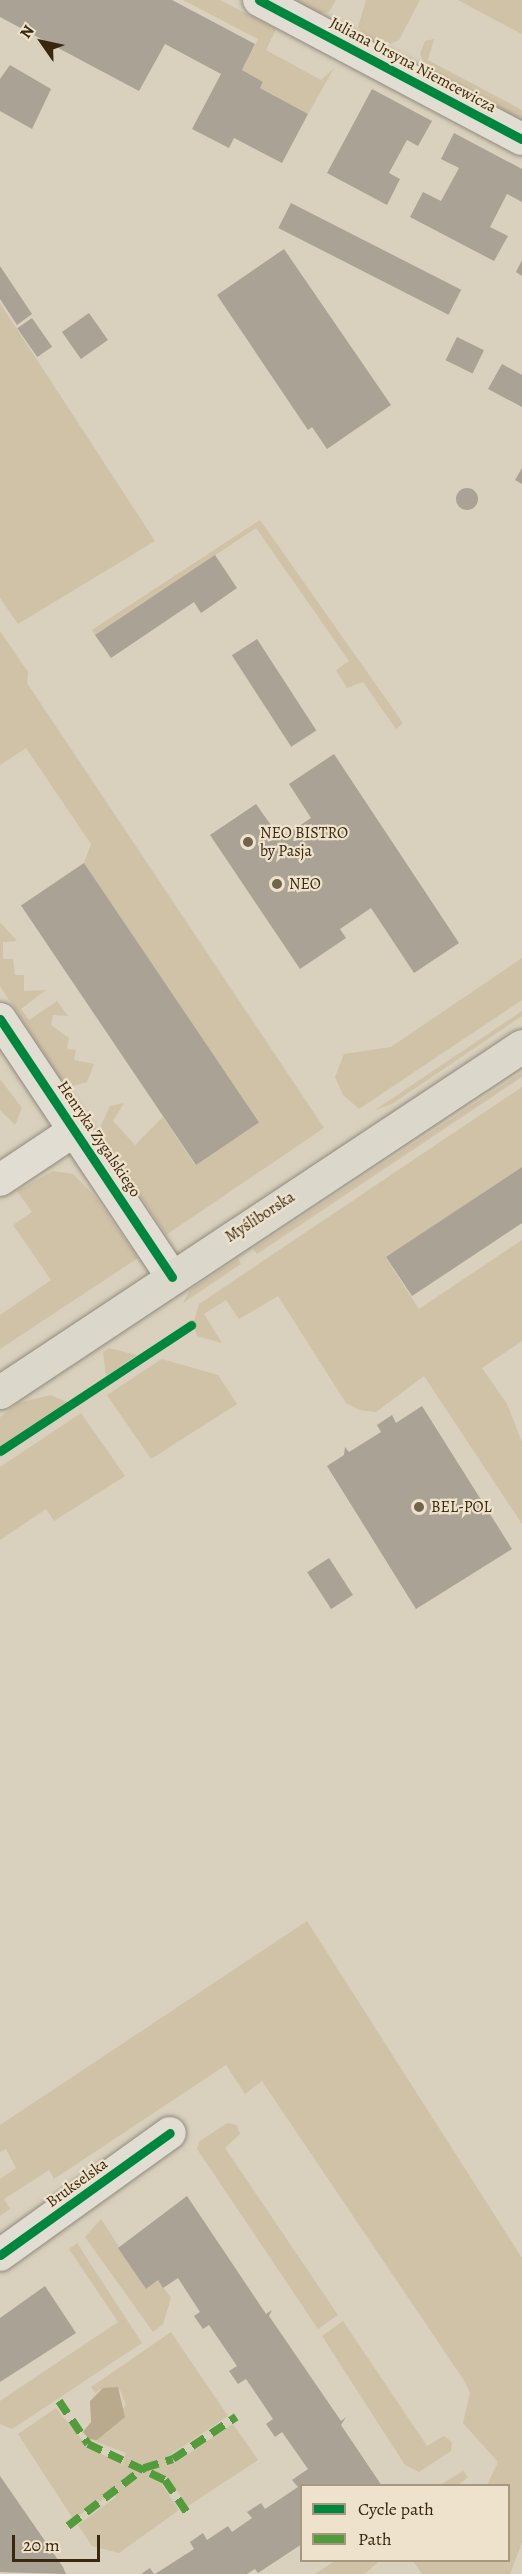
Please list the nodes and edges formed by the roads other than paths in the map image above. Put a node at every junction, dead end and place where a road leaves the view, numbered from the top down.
1 (259, 0) edge
2 (522, 139) edge
3 (0, 1019) edge
4 (522, 1046) edge
5 (75, 1130) junction
6 (0, 1180) edge
7 (172, 1276) junction
8 (0, 1392) edge
9 (170, 2133) dead end
10 (0, 2255) edge

1 - 2 street, Juliana Ursyna Niemcewicza
3 - 5 street, Henryka Zygalskiego
4 - 7 main road, Myśliborska
5 - 6 street
5 - 7 street, Henryka Zygalskiego
7 - 8 main road, Myśliborska
9 - 10 street, Brukselska

